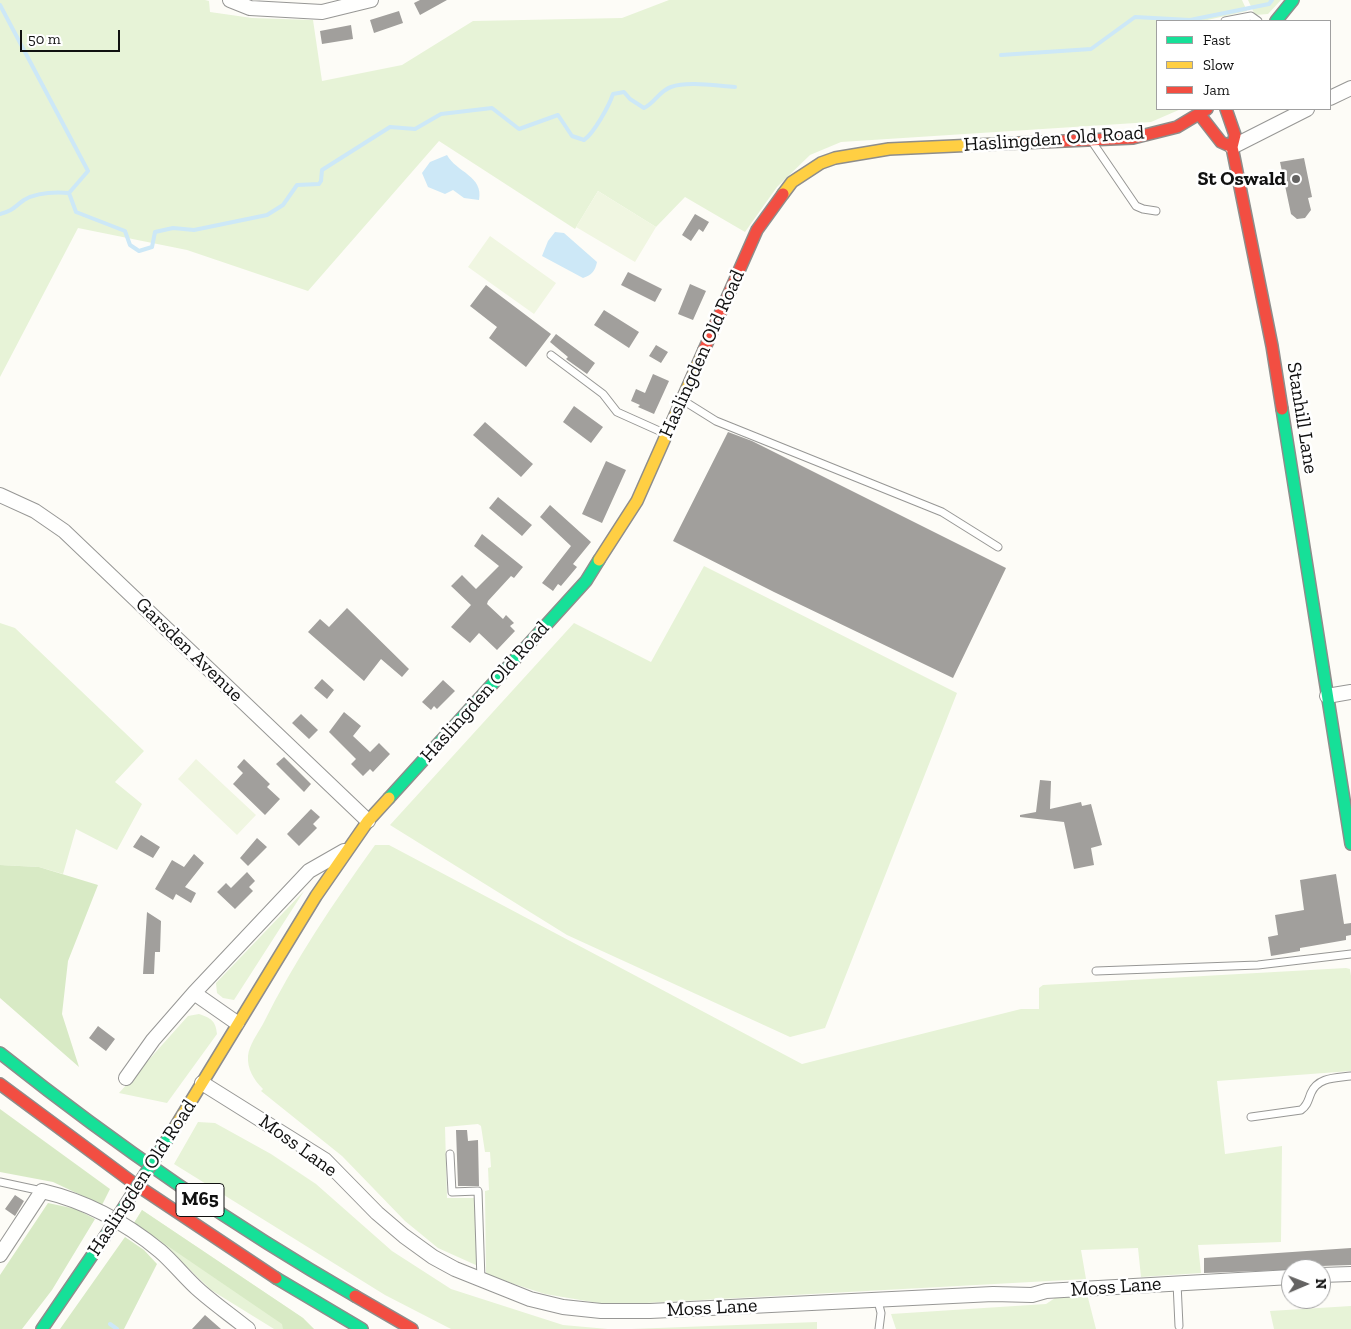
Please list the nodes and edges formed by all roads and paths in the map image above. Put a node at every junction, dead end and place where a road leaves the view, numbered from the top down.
1 (230, 0) edge
2 (371, 0) edge
3 (1293, 0) edge
4 (1230, 20) edge
5 (1257, 20) edge
6 (1277, 20) edge
7 (1351, 88) edge
8 (1331, 98) edge
9 (1226, 110) edge
10 (1306, 110) edge
11 (1203, 112) edge
12 (1092, 141) junction
13 (1232, 146) junction
14 (1156, 210) dead end
15 (551, 355) dead end
16 (681, 400) junction
17 (666, 434) junction
18 (0, 495) edge
19 (998, 547) dead end
20 (1351, 692) edge
21 (1327, 696) junction
22 (368, 821) junction
23 (1351, 844) edge
24 (346, 850) junction
25 (1351, 954) edge
26 (1096, 971) dead end
27 (194, 993) junction
28 (236, 1023) junction
29 (0, 1053) edge
30 (1351, 1076) edge
31 (126, 1078) dead end
32 (202, 1083) junction
33 (0, 1084) edge
34 (1251, 1117) dead end
35 (450, 1154) dead end
36 (0, 1182) edge
37 (42, 1191) junction
38 (0, 1255) edge
39 (1351, 1274) edge
40 (1331, 1275) edge
41 (1281, 1277) edge
42 (481, 1281) junction
43 (1177, 1282) junction
44 (878, 1301) junction
45 (1179, 1326) dead end
46 (42, 1329) edge
47 (248, 1329) edge
48 (362, 1329) edge
49 (412, 1329) edge
50 (879, 1329) edge

1 - 2 street
3 - 6 main road
4 - 5 lane
7 - 8 street
9 - 13 main road, Stanhill Lane
10 - 13 street
11 - 12 main road, Haslingden Old Road
11 - 13 main road
12 - 14 lane
12 - 16 main road, Haslingden Old Road
13 - 21 main road, Stanhill Lane
15 - 17 lane
16 - 17 main road, Haslingden Old Road
16 - 19 lane
17 - 22 main road, Haslingden Old Road
18 - 22 street, Garsden Avenue
20 - 21 street
21 - 23 main road, Stanhill Lane
22 - 24 main road, Haslingden Old Road
24 - 27 street, Haslingden Old Road
24 - 28 main road, Haslingden Old Road
25 - 26 lane
27 - 28 street
27 - 31 street, Haslingden Old Road
28 - 32 main road, Haslingden Old Road
29 - 49 main road, M65
30 - 34 lane
32 - 42 street, Moss Lane
32 - 46 main road, Haslingden Old Road, bridge
33 - 48 main road, M65
35 - 42 lane
36 - 37 lane
37 - 38 street
37 - 47 street
39 - 40 street
41 - 43 street, Moss Lane
42 - 44 street, Moss Lane
43 - 44 street, Moss Lane
43 - 45 lane
44 - 50 lane

